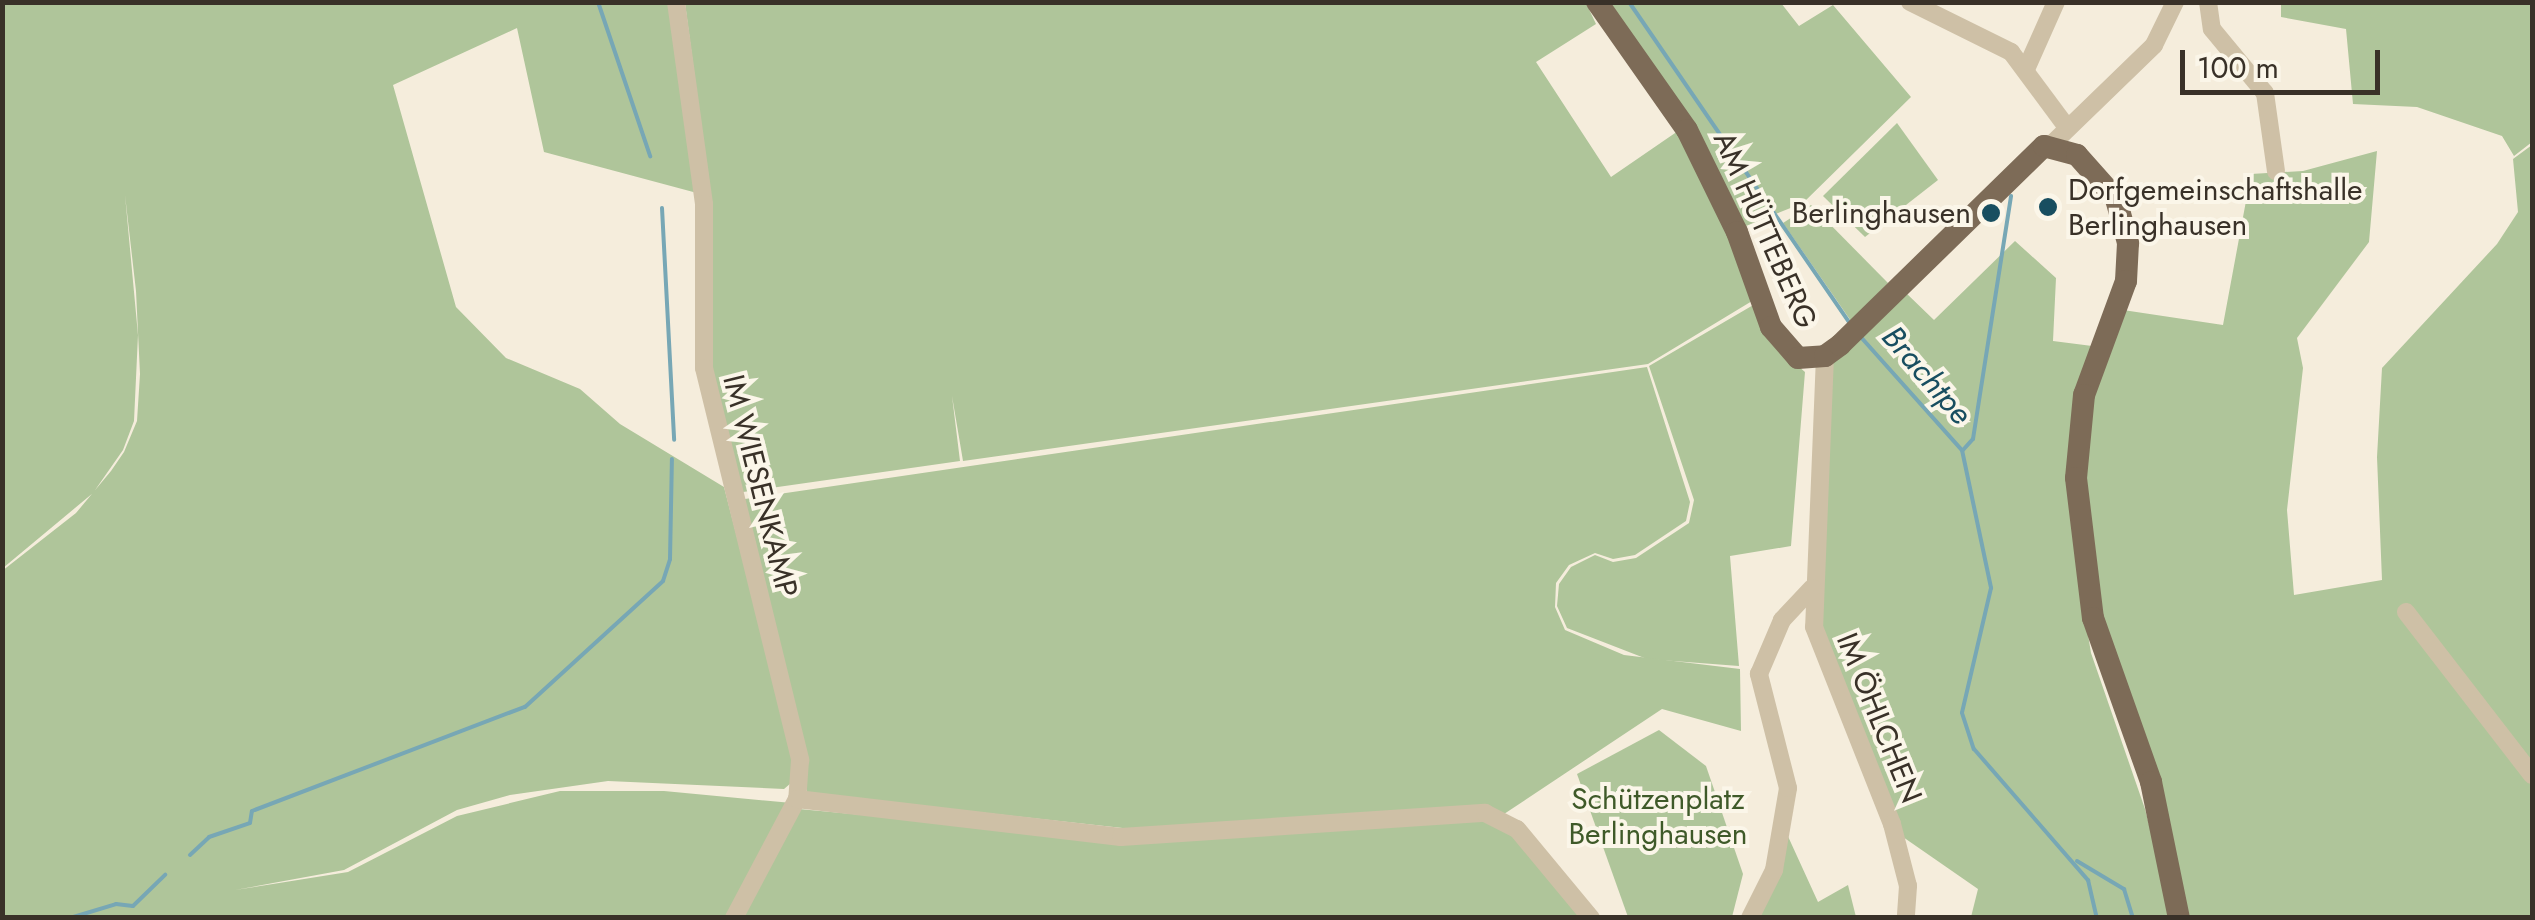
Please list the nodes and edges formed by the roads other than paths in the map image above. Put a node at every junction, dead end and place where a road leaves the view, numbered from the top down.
1 (676, 2) edge
2 (1597, 2) edge
3 (1910, 2) edge
4 (2056, 2) edge
5 (2175, 2) edge
6 (2208, 2) edge
7 (2027, 67) junction
8 (2059, 135) junction
9 (2276, 171) dead end
10 (1832, 351) junction
11 (1812, 588) junction
12 (2406, 612) dead end
13 (2532, 774) edge
14 (797, 799) junction
15 (734, 918) edge
16 (1591, 918) edge
17 (1750, 918) edge
18 (1906, 918) edge
19 (2179, 918) edge

1 - 14 street, IM WIESENKAMP
2 - 10 main road, AM HÜTTEBERG
3 - 7 street
4 - 7 street
5 - 8 street
6 - 9 street
7 - 8 street
8 - 10 main road
8 - 19 main road
10 - 11 street, IM ÖHLCHEN
11 - 17 street
11 - 18 street, IM ÖHLCHEN
12 - 13 street
14 - 15 street
14 - 16 street

